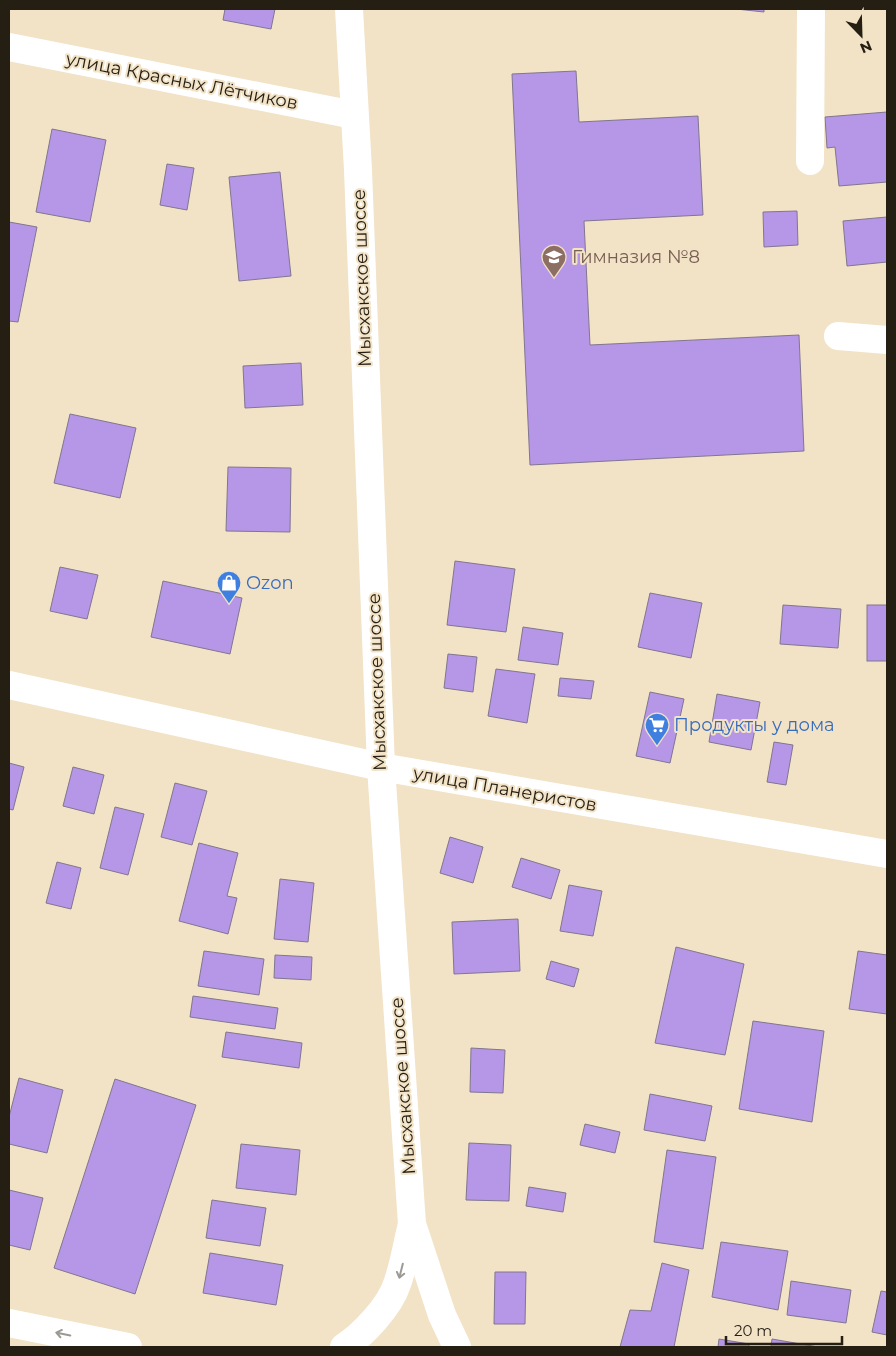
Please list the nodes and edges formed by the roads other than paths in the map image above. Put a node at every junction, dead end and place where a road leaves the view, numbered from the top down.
1 (349, 9) edge
2 (811, 9) edge
3 (9, 47) edge
4 (354, 115) junction
5 (810, 160) dead end
6 (838, 336) dead end
7 (887, 340) edge
8 (9, 685) edge
9 (381, 767) junction
10 (887, 854) edge
11 (412, 1224) junction
12 (9, 1323) edge
13 (128, 1347) edge
14 (344, 1347) edge
15 (457, 1347) edge

1 - 4 street, Мысхакское шоссе
2 - 5 street
3 - 4 street, улица Красных Лётчиков
4 - 9 street, Мысхакское шоссе
6 - 7 street
8 - 9 street, улица Планеристов
9 - 10 street, улица Планеристов
9 - 11 street, Мысхакское шоссе
11 -> 14 street
11 - 15 street, Мысхакское шоссе
13 -> 12 street

